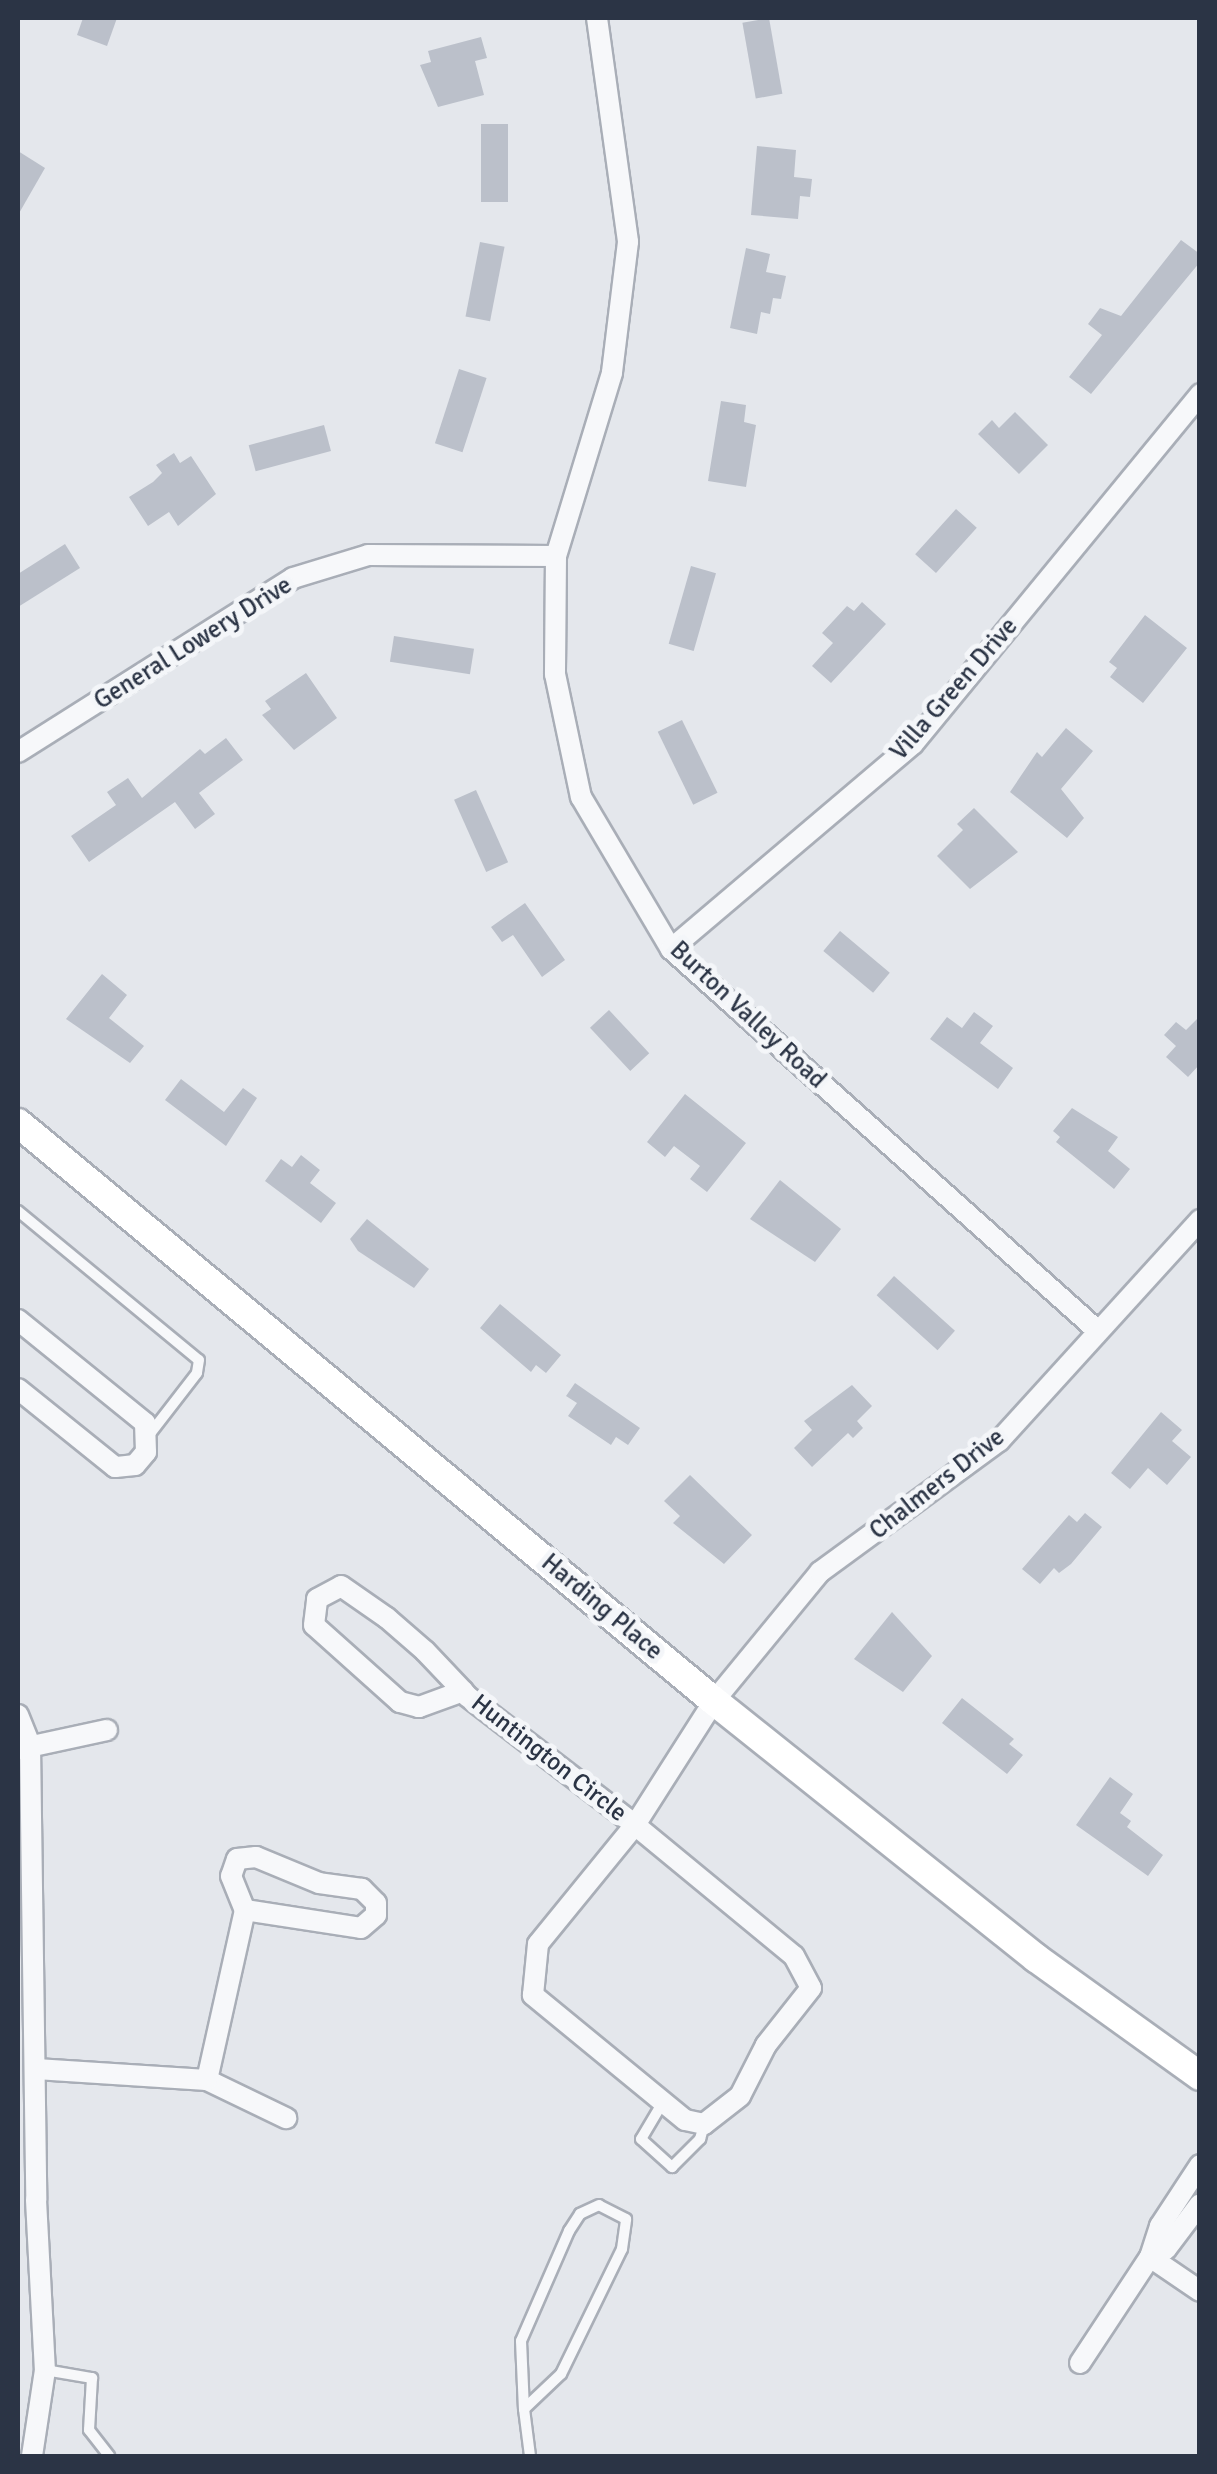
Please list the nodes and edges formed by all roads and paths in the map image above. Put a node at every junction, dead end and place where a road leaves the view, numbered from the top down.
1 (597, 18) edge
2 (1200, 394) edge
3 (556, 556) junction
4 (18, 752) edge
5 (671, 948) junction
6 (18, 1122) edge
7 (18, 1211) edge
8 (1200, 1220) edge
9 (18, 1320) edge
10 (1098, 1330) junction
11 (18, 1389) edge
12 (149, 1436) junction
13 (463, 1691) junction
14 (714, 1700) junction
15 (18, 1715) edge
16 (108, 1730) dead end
17 (24, 1747) edge
18 (635, 1825) junction
19 (245, 1910) junction
20 (36, 2069) junction
21 (1200, 2076) edge
22 (207, 2080) junction
23 (663, 2102) junction
24 (286, 2118) dead end
25 (704, 2124) junction
26 (1200, 2165) edge
27 (27, 2201) edge
28 (1200, 2204) edge
29 (1150, 2257) junction
30 (1200, 2291) edge
31 (1080, 2362) dead end
32 (45, 2370) junction
33 (524, 2409) junction
34 (32, 2456) edge
35 (109, 2456) edge
36 (530, 2456) edge

1 - 3 street, Burton Valley Road
2 - 5 street, Villa Green Drive
3 - 4 street, General Lowery Drive
3 - 5 street, Burton Valley Road
5 - 10 street, Burton Valley Road
6 - 14 main road, Harding Place
7 - 12 lane
8 - 10 street, Chalmers Drive
9 - 12 street
10 - 14 street, Chalmers Drive
11 - 12 street
13 - 13 street, Huntington Circle
13 - 18 street, Huntington Circle
14 - 18 street, Huntington Circle
14 - 21 main road, Harding Place
15 - 17 street
16 - 17 street
17 - 20 street
18 - 23 street, Huntington Circle
18 - 25 street, Huntington Circle
19 - 19 street
19 - 22 street
20 - 22 street
20 - 27 street
22 - 24 street
23 - 25 street, Huntington Circle
23 - 25 lane
26 - 29 street
27 - 32 street
28 - 29 street
29 - 30 street
29 - 31 street
32 - 34 street
32 - 35 lane
33 - 33 lane
33 - 36 lane

